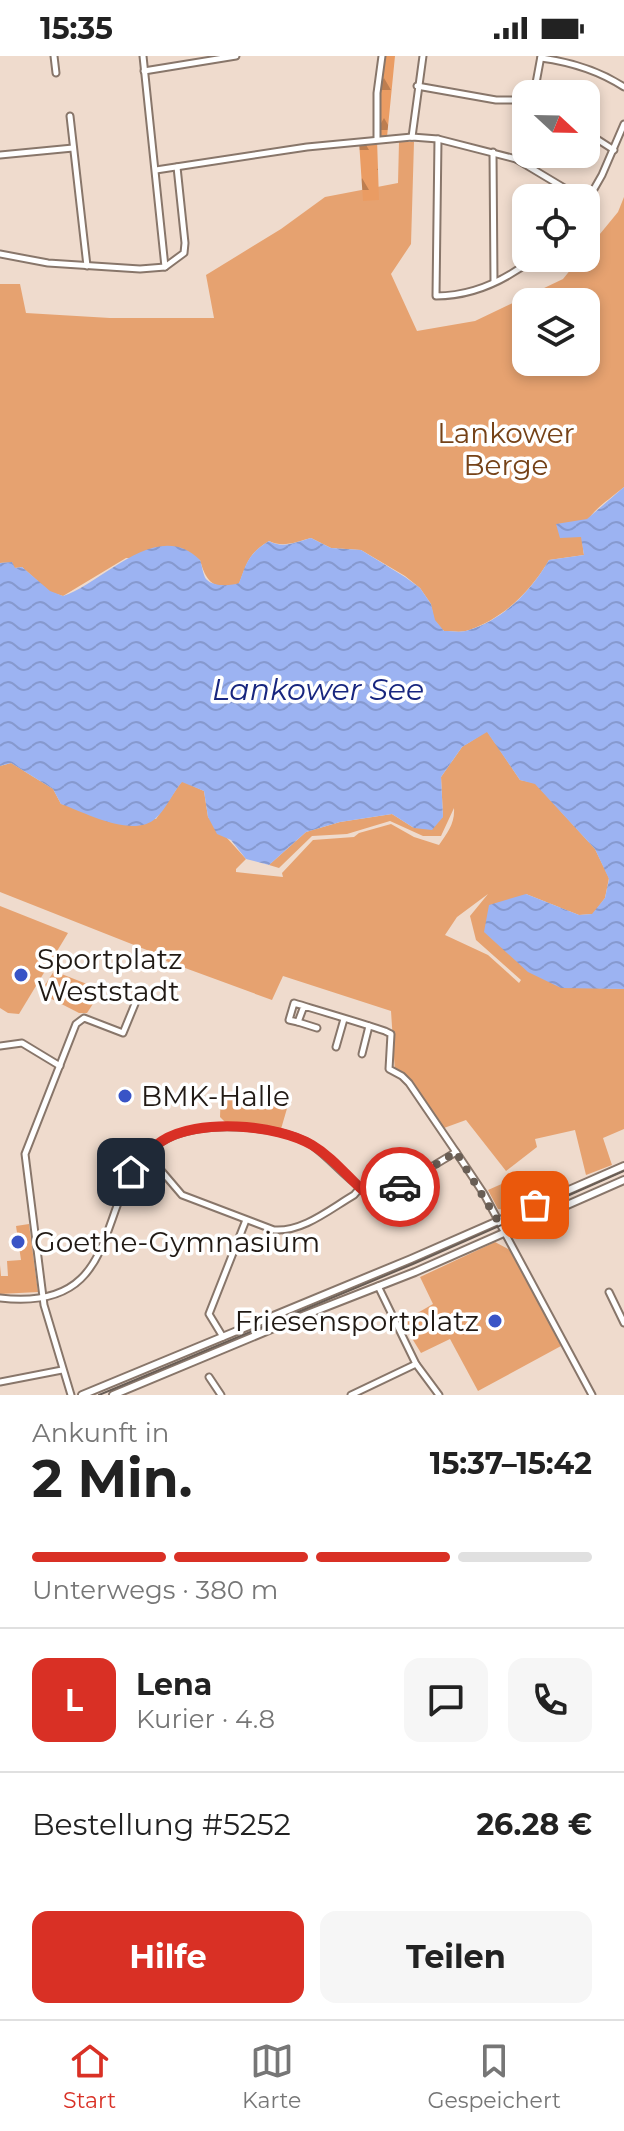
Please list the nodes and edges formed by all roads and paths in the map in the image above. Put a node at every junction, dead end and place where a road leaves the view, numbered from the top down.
1 (54, 56) edge
2 (143, 56) edge
3 (236, 56) edge
4 (382, 56) edge
5 (423, 56) edge
6 (541, 57) edge
7 (144, 71) junction
8 (56, 73) dead end
9 (537, 80) edge
10 (417, 86) junction
11 (624, 87) edge
12 (512, 100) edge
13 (70, 116) dead end
14 (624, 124) edge
15 (412, 137) junction
16 (377, 139) junction
17 (438, 139) junction
18 (600, 141) edge
19 (73, 148) junction
20 (614, 150) junction
21 (493, 152) junction
22 (0, 155) edge
23 (512, 158) edge
24 (177, 167) junction
25 (531, 168) edge
26 (156, 170) junction
27 (557, 184) edge
28 (595, 184) edge
29 (0, 254) edge
30 (87, 266) junction
31 (165, 267) junction
32 (512, 271) edge
33 (494, 282) junction
34 (137, 999) dead end
35 (344, 1019) junction
36 (369, 1026) junction
37 (317, 1028) dead end
38 (0, 1046) edge
39 (336, 1047) dead end
40 (362, 1054) dead end
41 (60, 1066) junction
42 (456, 1152) junction
43 (147, 1154) junction
44 (624, 1166) edge
45 (624, 1180) edge
46 (360, 1188) junction
47 (246, 1220) junction
48 (498, 1221) junction
49 (504, 1232) junction
50 (378, 1286) junction
51 (609, 1292) dead end
52 (45, 1297) junction
53 (0, 1298) edge
54 (624, 1323) edge
55 (223, 1337) junction
56 (416, 1364) junction
57 (62, 1370) junction
58 (209, 1377) dead end
59 (0, 1382) edge
60 (71, 1395) edge
61 (82, 1395) edge
62 (113, 1395) edge
63 (221, 1395) edge
64 (351, 1395) edge
65 (439, 1395) edge
66 (592, 1395) edge

1 - 8 street
2 - 7 street
3 - 7 street
4 - 16 street
5 - 10 street
6 - 9 street
6 - 11 street
7 - 26 street
10 - 12 street
10 - 15 street
13 - 19 street
14 - 20 street
15 - 16 street
15 - 17 street
16 - 24 street
17 - 21 street
17 - 33 street
18 - 20 street
19 - 22 street
19 - 30 street
20 - 28 street
21 - 23 street
21 - 33 street
24 - 26 street
24 - 31 street
25 - 27 street
26 - 31 street
29 - 30 street
30 - 31 street
32 - 33 street
34 - 41 street
35 - 36 street
35 - 37 street
35 - 39 street
36 - 40 street
36 - 42 street
38 - 41 street
41 - 52 street
42 - 46 street
42 - 48 street
43 - 46 street
43 - 47 street
43 - 52 street
44 - 48 street
45 - 49 street
46 - 47 street
47 - 55 street
48 - 49 street
48 - 55 street
49 - 50 street
49 - 66 street
50 - 56 street
50 - 62 street
51 - 54 street
52 - 53 street
52 - 57 street
55 - 61 street
56 - 64 street
56 - 65 street
57 - 59 street
57 - 60 street
58 - 63 street

